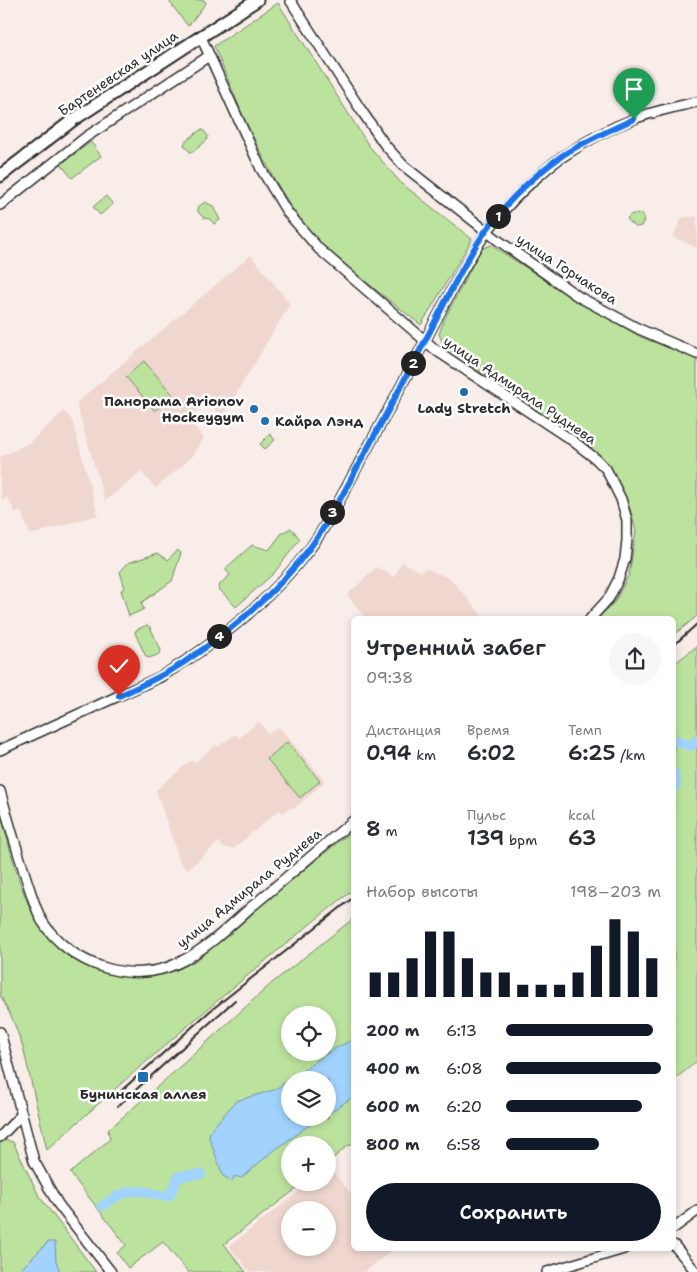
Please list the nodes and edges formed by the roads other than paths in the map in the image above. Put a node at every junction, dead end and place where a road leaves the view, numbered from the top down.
1 (257, 0) edge
2 (293, 1) edge
3 (201, 37) junction
4 (209, 56) junction
5 (697, 102) edge
6 (0, 176) edge
7 (0, 205) edge
8 (486, 231) junction
9 (425, 341) junction
10 (697, 354) edge
11 (593, 616) edge
12 (0, 750) edge
13 (0, 791) edge
14 (351, 823) edge
15 (0, 1032) edge
16 (22, 1114) junction
17 (0, 1136) edge
18 (697, 1211) edge
19 (676, 1227) edge
20 (676, 1247) edge
21 (617, 1251) edge
22 (111, 1272) edge
23 (547, 1272) edge
24 (696, 1272) edge

1 - 3 main road, Бартеневская улица
2 - 8 street, улица Горчакова
3 - 4 street, улица Адмирала Руднева
3 - 6 main road, Бартеневская улица
4 - 7 street
4 - 9 street, улица Адмирала Руднева
5 - 8 street
8 - 9 street
8 - 10 street, улица Горчакова
9 - 11 street, улица Адмирала Руднева
9 - 12 street
13 - 14 street, улица Адмирала Руднева
15 - 16 street
16 - 17 street
16 - 22 street
18 - 19 street
20 - 24 street
21 - 23 street

